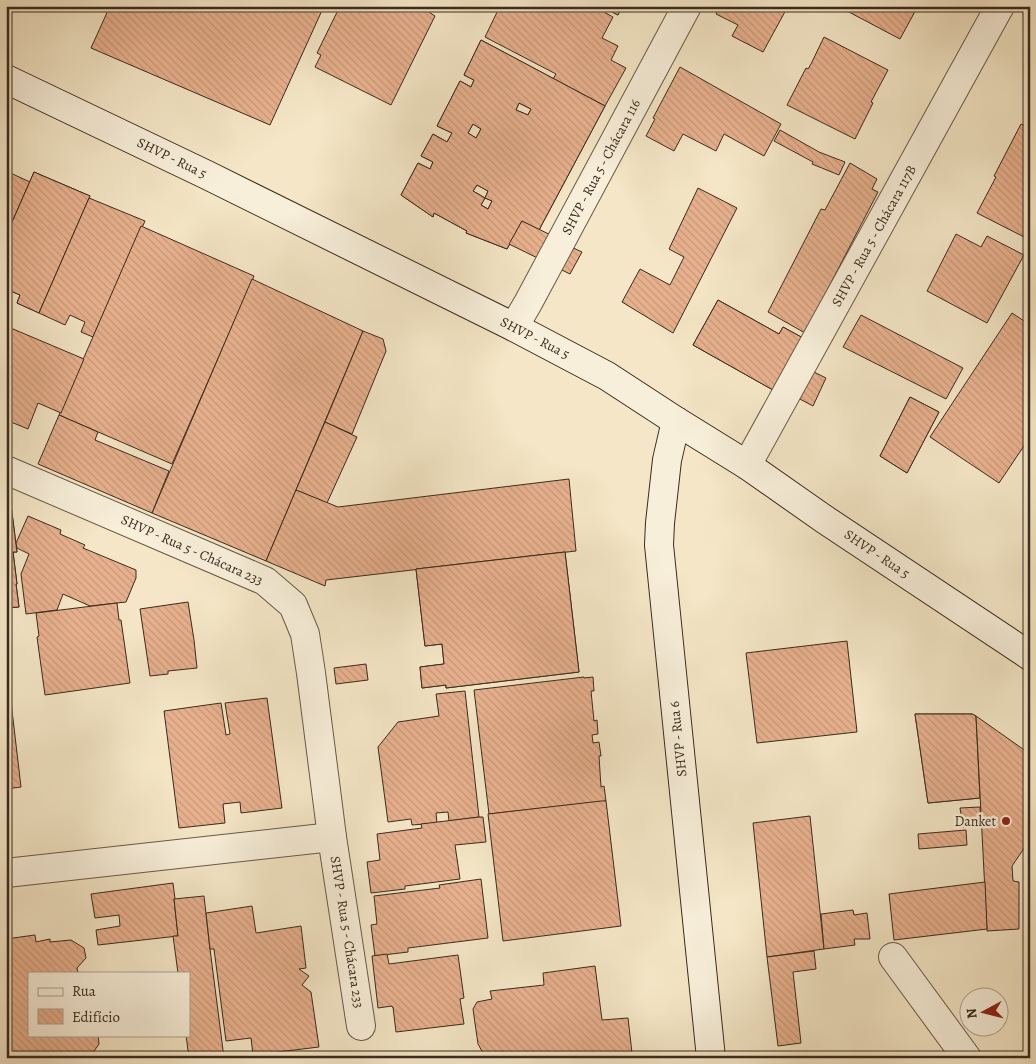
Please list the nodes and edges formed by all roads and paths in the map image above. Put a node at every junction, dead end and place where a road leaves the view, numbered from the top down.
1 (687, 6) edge
2 (1000, 6) edge
3 (6, 79) edge
4 (514, 327) junction
5 (676, 421) junction
6 (747, 465) junction
7 (6, 470) edge
8 (1030, 656) edge
9 (332, 837) junction
10 (6, 873) edge
11 (894, 957) dead end
12 (362, 1026) dead end
13 (711, 1058) edge
14 (967, 1058) edge

1 - 4 street, SHVP - Rua 5 - Chácara 116
2 - 6 street, SHVP - Rua 5 - Chácara 117B
3 - 4 street, SHVP - Rua 5
4 - 5 street, SHVP - Rua 5
5 - 6 street, SHVP - Rua 5
5 - 13 street, SHVP - Rua 6
6 - 8 street, SHVP - Rua 5
7 - 9 street, SHVP - Rua 5 - Chácara 233
9 - 10 street, SHVP - Rua 5 - Chácara 233
9 - 12 street, SHVP - Rua 5 - Chácara 233
11 - 14 street

